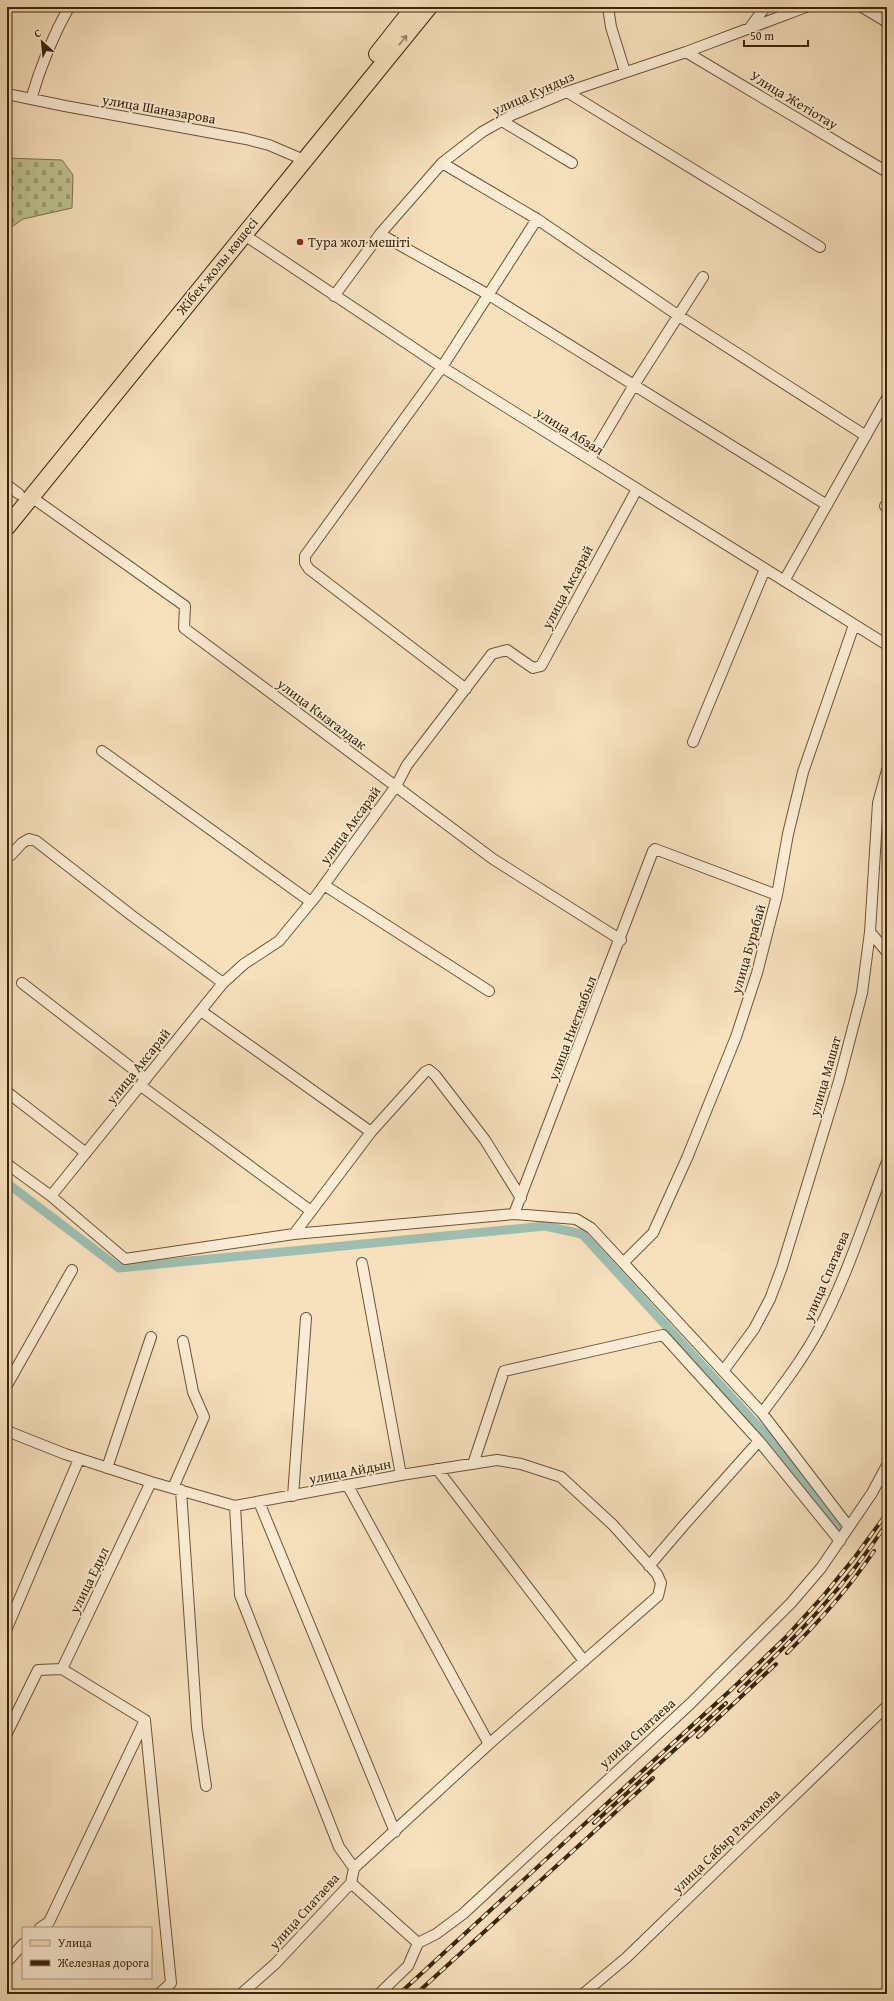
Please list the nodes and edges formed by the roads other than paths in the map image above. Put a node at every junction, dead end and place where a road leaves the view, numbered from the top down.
1 (69, 7) edge
2 (414, 7) edge
3 (429, 7) edge
4 (608, 7) edge
5 (765, 7) edge
6 (806, 7) edge
7 (862, 7) edge
8 (887, 22) edge
9 (749, 29) junction
10 (686, 52) junction
11 (625, 72) junction
12 (567, 92) junction
13 (7, 94) edge
14 (31, 99) junction
15 (502, 121) junction
16 (300, 157) junction
17 (442, 163) junction
18 (572, 163) dead end
19 (887, 172) edge
20 (537, 219) junction
21 (243, 234) junction
22 (380, 234) junction
23 (820, 247) dead end
24 (703, 277) dead end
25 (489, 295) junction
26 (334, 296) junction
27 (678, 316) junction
28 (442, 367) junction
29 (634, 385) junction
30 (887, 398) edge
31 (866, 436) junction
32 (590, 459) junction
33 (637, 488) junction
34 (19, 492) edge
35 (827, 505) junction
36 (7, 510) edge
37 (7, 527) edge
38 (765, 569) junction
39 (784, 581) junction
40 (854, 625) junction
41 (887, 645) edge
42 (466, 689) junction
43 (693, 742) dead end
44 (102, 751) dead end
45 (887, 770) edge
46 (396, 786) junction
47 (7, 856) edge
48 (324, 885) junction
49 (777, 895) junction
50 (311, 902) junction
51 (870, 932) junction
52 (621, 940) junction
53 (887, 952) edge
54 (22, 983) dead end
55 (223, 983) junction
56 (489, 992) dead end
57 (201, 1011) junction
58 (143, 1082) junction
59 (7, 1092) edge
60 (371, 1132) junction
61 (86, 1153) junction
62 (887, 1162) edge
63 (7, 1164) edge
64 (51, 1196) junction
65 (520, 1198) junction
66 (311, 1211) junction
67 (514, 1214) junction
68 (294, 1234) junction
69 (624, 1262) junction
70 (362, 1263) dead end
71 (72, 1270) dead end
72 (306, 1318) dead end
73 (151, 1337) dead end
74 (183, 1341) dead end
75 (724, 1370) junction
76 (7, 1385) edge
77 (762, 1413) junction
78 (7, 1431) edge
79 (759, 1441) junction
80 (79, 1459) junction
81 (472, 1464) junction
82 (887, 1465) edge
83 (107, 1468) junction
84 (438, 1469) junction
85 (401, 1475) junction
86 (152, 1482) junction
87 (348, 1486) junction
88 (177, 1489) junction
89 (293, 1496) junction
90 (259, 1502) junction
91 (235, 1506) junction
92 (849, 1527) junction
93 (840, 1541) junction
94 (650, 1566) junction
95 (661, 1583) joint
96 (7, 1628) edge
97 (584, 1660) junction
98 (62, 1669) junction
99 (887, 1706) edge
100 (145, 1720) junction
101 (7, 1733) edge
102 (489, 1744) junction
103 (206, 1786) dead end
104 (395, 1832) junction
105 (354, 1868) junction
106 (351, 1883) junction
107 (42, 1927) edge
108 (418, 1942) junction
109 (22, 1945) edge
110 (7, 1962) edge
111 (159, 1994) edge
112 (242, 1994) edge
113 (379, 1994) edge
114 (583, 1994) edge

1 - 14 street
2 - 16 main road, Жібек жолы көшесі
16 -> 3 main road, Жібек жолы көшесі
4 - 11 street
5 - 9 street
6 - 9 street, улица Кундыз
7 - 8 street
9 - 10 street, улица Кундыз
10 - 11 street, улица Кундыз
10 - 19 street, Улица Жетіотау
11 - 12 street, улица Кундыз
12 - 15 street, улица Кундыз
12 - 23 street
13 - 14 street, улица Шаназарова
14 - 16 street, улица Шаназарова
15 - 17 street, улица Кундыз
15 - 18 street
16 - 21 main road, Жібек жолы көшесі
16 - 34 main road, Жібек жолы көшесі
17 - 20 street
17 - 22 street, улица Кундыз
20 - 25 street
20 - 27 street
21 - 26 street, улица Абзал
21 - 34 main road, Жібек жолы көшесі
22 - 25 street
22 - 26 street, улица Кундыз
24 - 27 street
25 - 28 street
25 - 29 street
26 - 28 street, улица Абзал
27 - 29 street
27 - 31 street
28 - 32 street, улица Абзал
28 - 42 street
29 - 32 street
29 - 35 street
30 - 31 street
31 - 35 street
32 - 33 street, улица Абзал
33 - 38 street, улица Абзал
33 - 42 street, улица Аксарай
34 - 36 main road, Жібек жолы көшесі
34 - 37 main road, Жібек жолы көшесі
34 - 46 street, улица Кызгалдак
35 - 39 street
38 - 39 street, улица Абзал
38 - 43 street
39 - 40 street, улица Абзал
40 - 41 street, улица Абзал
40 - 49 street, улица Бурабай
42 - 46 street, улица Аксарай
44 - 50 street
45 - 51 street, улица Машат
46 - 48 street, улица Аксарай
46 - 52 street, улица Кызгалдак
47 - 55 street
48 - 50 street, улица Аксарай
48 - 56 street
49 - 52 street, улица Ниеткабыл
49 - 69 street, улица Бурабай
50 - 55 street, улица Аксарай
51 - 53 street
51 - 75 street, улица Машат
52 - 65 street, улица Ниеткабыл
54 - 58 street
55 - 57 street, улица Аксарай
57 - 58 street, улица Аксарай
57 - 60 street
58 - 61 street, улица Аксарай
58 - 66 street
59 - 61 street
60 - 65 street
60 - 66 street
61 - 64 street, улица Аксарай
62 - 77 street, улица Спатаева
63 - 64 street
64 - 68 street
65 - 67 street, улица Ниеткабыл
66 - 68 street
67 - 68 street
67 - 69 street
69 - 75 street
70 - 85 street
71 - 76 street
72 - 89 street
73 - 83 street
74 - 88 street
75 - 77 street
77 - 92 street
78 - 80 street, улица Айдын
79 - 81 street
79 - 93 street
79 - 94 street
80 - 83 street, улица Айдын
80 - 96 street
81 - 84 street, улица Айдын
81 - 94 street, улица Айдын
82 - 92 street, улица Спатаева
83 - 86 street, улица Айдын
84 - 85 street, улица Айдын
84 - 97 street
85 - 87 street, улица Айдын
86 - 88 street, улица Айдын
86 - 98 street, улица Едил
87 - 89 street, улица Айдын
87 - 102 street
88 - 91 street, улица Айдын
88 - 103 street
89 - 90 street, улица Айдын
90 - 91 street, улица Айдын
90 - 104 street
91 - 105 street
92 - 93 street, улица Спатаева
93 - 108 street, улица Спатаева
94 - 95 street, улица Айдын
95 - 97 street, улица Спатаева
97 - 102 street, улица Спатаева
98 - 100 street
98 - 101 street
99 - 114 street, улица Сабыр Рахимова
100 - 107 street
100 - 111 street
102 - 104 street, улица Спатаева
104 - 105 street, улица Спатаева
105 - 106 street, улица Спатаева
106 - 108 street
106 - 112 street, улица Спатаева
108 - 113 street
109 - 110 street

